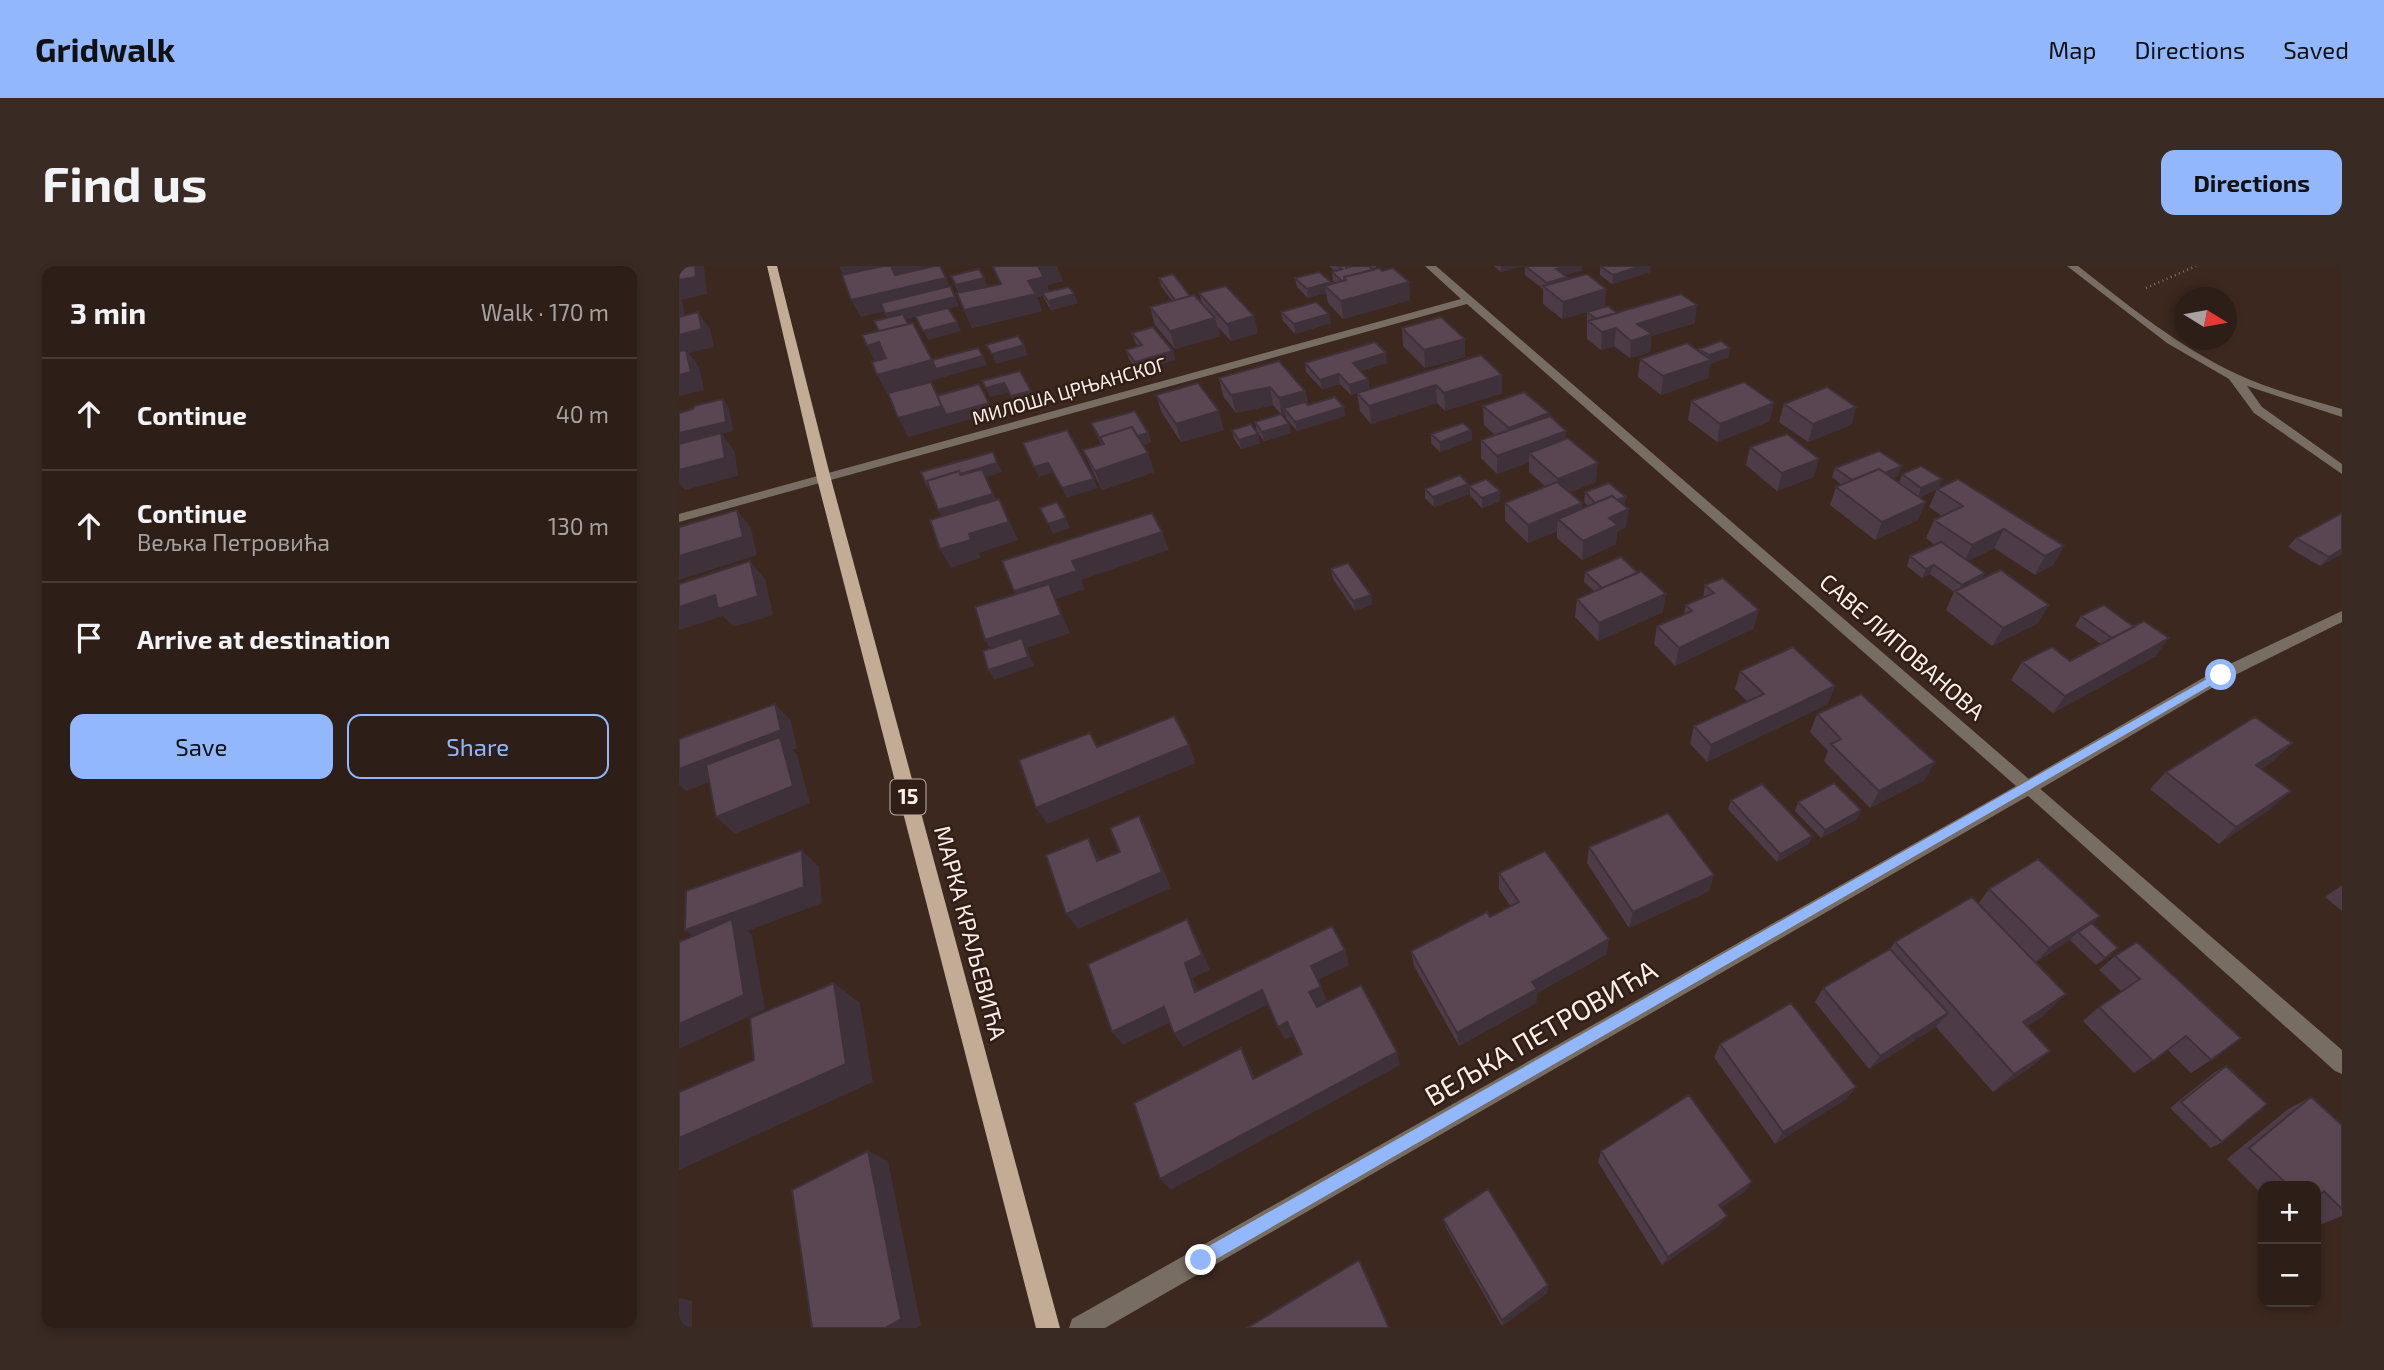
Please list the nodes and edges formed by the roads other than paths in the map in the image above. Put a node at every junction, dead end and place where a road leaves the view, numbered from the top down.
1 (772, 266) edge
2 (1430, 266) edge
3 (2072, 266) edge
4 (1468, 300) junction
5 (2234, 377) junction
6 (2342, 413) edge
7 (2342, 470) edge
8 (824, 479) junction
9 (679, 518) edge
10 (2342, 616) edge
11 (2029, 787) junction
12 (2342, 1065) edge
13 (1048, 1328) edge
14 (1081, 1328) edge

1 - 8 main road, МАРКА КРАЉЕВИЋА / 15
2 - 4 street, САВЕ ЛИПОВАНОВА
3 - 5 street
4 - 8 street, МИЛОША ЦРЊАНСКОГ
4 - 11 street, САВЕ ЛИПОВАНОВА
5 - 6 street
5 - 7 street
8 - 9 street, МИЛОША ЦРЊАНСКОГ
8 - 13 main road, МАРКА КРАЉЕВИЋА / 15
10 - 11 street, ВЕЉКА ПЕТРОВИЋА
11 - 12 street, САВЕ ЛИПОВАНОВА
11 - 14 street, ВЕЉКА ПЕТРОВИЋА

